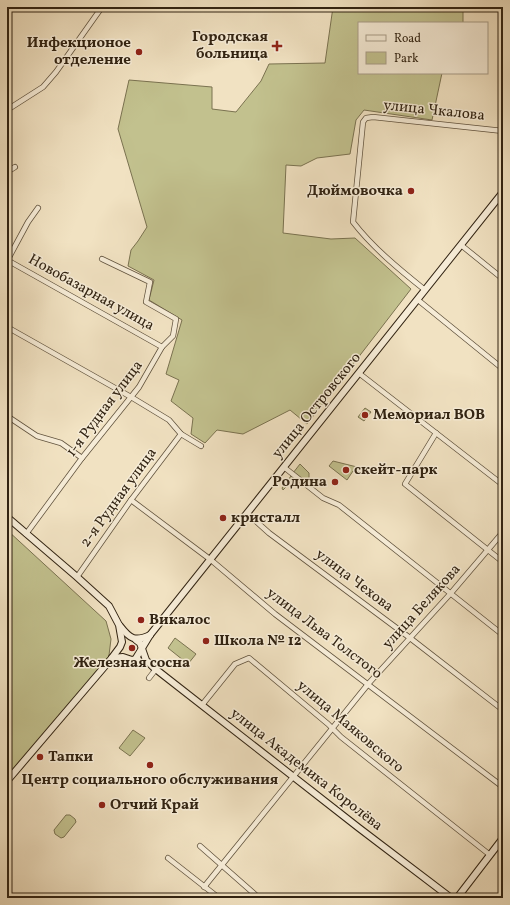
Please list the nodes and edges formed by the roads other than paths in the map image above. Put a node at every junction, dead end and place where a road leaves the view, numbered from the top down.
1 (102, 7) edge
2 (7, 110) edge
3 (503, 131) edge
4 (16, 168) dead end
5 (7, 172) edge
6 (502, 197) edge
7 (38, 208) dead end
8 (461, 245) junction
9 (102, 259) dead end
10 (7, 261) edge
11 (503, 279) edge
12 (426, 290) junction
13 (418, 300) junction
14 (7, 327) edge
15 (162, 347) junction
16 (503, 369) edge
17 (360, 374) junction
18 (131, 397) junction
19 (7, 416) edge
20 (436, 433) junction
21 (181, 434) junction
22 (201, 446) dead end
23 (82, 458) junction
24 (285, 468) junction
25 (503, 485) edge
26 (131, 500) junction
27 (248, 514) junction
28 (7, 517) edge
29 (503, 532) edge
30 (26, 534) junction
31 (488, 550) junction
32 (211, 560) junction
33 (503, 562) edge
34 (77, 577) junction
35 (451, 593) junction
36 (119, 624) junction
37 (503, 635) edge
38 (150, 636) junction
39 (410, 638) junction
40 (134, 639) junction
41 (121, 644) junction
42 (142, 649) junction
43 (123, 657) junction
44 (112, 658) junction
45 (136, 658) junction
46 (146, 660) junction
47 (156, 669) junction
48 (149, 678) dead end
49 (369, 683) junction
50 (202, 705) junction
51 (503, 710) edge
52 (332, 727) junction
53 (293, 776) junction
54 (7, 781) edge
55 (503, 786) edge
56 (503, 838) edge
57 (200, 846) dead end
58 (490, 855) junction
59 (168, 858) dead end
60 (221, 865) junction
61 (204, 887) junction
62 (219, 898) edge
63 (259, 898) edge
64 (451, 898) edge
65 (456, 898) edge

1 - 2 street
3 - 12 street, улица Чкалова
4 - 5 street
6 - 8 street, улица Островского
7 - 10 street
8 - 11 street
8 - 12 street, улица Островского
9 - 15 street, 1-я Рудная улица
10 - 15 street, Новобазарная улица
12 - 13 street, улица Островского
13 - 16 street
13 - 17 street, улица Островского
14 - 18 street
15 - 18 street, 1-я Рудная улица
17 - 20 street
17 - 24 street, улица Островского
18 - 21 street
18 - 23 street, 1-я Рудная улица
19 - 23 street
20 - 25 street
20 - 31 street
21 - 22 street
21 - 26 street, 2-я Рудная улица
23 - 30 street, 1-я Рудная улица
24 - 27 street, улица Островского
24 - 35 street
26 - 32 street, улица Льва Толстого
26 - 34 street, 2-я Рудная улица
27 - 32 street, улица Островского
27 - 39 street, улица Чехова
28 - 30 street
29 - 31 street, улица Белякова
30 - 34 street
31 - 33 street
31 - 35 street, улица Белякова
32 - 38 street, улица Островского
32 - 49 street, улица Льва Толстого
34 - 36 street
35 - 37 street
35 - 39 street, улица Белякова
36 - 40 street
36 - 41 street
38 - 40 street
38 - 42 street, улица Островского
39 - 49 street, улица Белякова
39 - 51 street, улица Чехова
40 - 41 street
40 - 42 street
41 - 43 street
41 - 44 street
42 - 45 street
42 - 46 street
43 - 44 street
43 - 45 street
44 - 54 street
45 - 46 street
46 - 47 street, улица Академика Королёва
47 - 48 street
47 - 50 street, улица Академика Королёва
49 - 52 street, улица Белякова
49 - 55 street, улица Льва Толстого
50 - 52 street, улица Маяковского
50 - 53 street, улица Академика Королёва
52 - 53 street, улица Белякова
52 - 58 street, улица Маяковского
53 - 60 street, улица Белякова
53 - 64 street, улица Академика Королёва
56 - 58 street
57 - 60 street
58 - 65 street
59 - 61 street
60 - 61 street, улица Белякова
60 - 63 street
61 - 62 street

